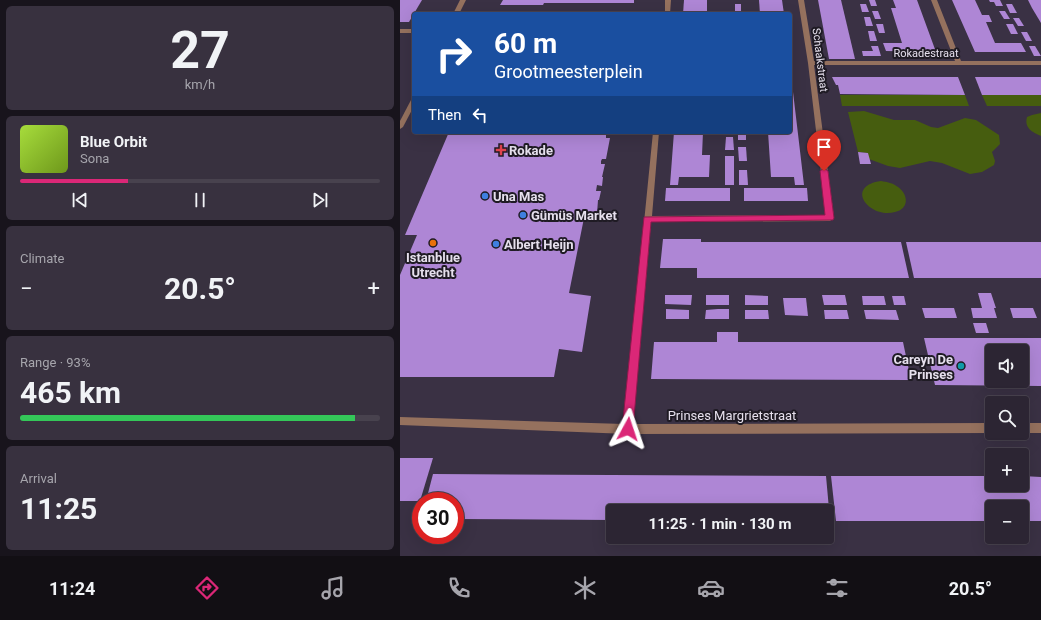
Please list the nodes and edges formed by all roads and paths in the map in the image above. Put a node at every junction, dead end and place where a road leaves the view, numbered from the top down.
1 (463, 0) edge
2 (668, 0) edge
3 (801, 0) edge
4 (934, 0) edge
5 (457, 12) edge
6 (667, 12) edge
7 (400, 31) edge
8 (412, 31) edge
9 (958, 62) junction
10 (811, 63) junction
11 (1041, 63) edge
12 (412, 104) edge
13 (400, 127) edge
14 (656, 134) edge
15 (647, 219) junction
16 (400, 421) edge
17 (985, 428) edge
18 (1029, 428) edge
19 (1041, 428) edge
20 (628, 429) junction

1 - 5 street
2 - 6 street
3 - 10 street, Schaakstraat
4 - 9 street
7 - 8 street
9 - 10 street, Rokadestraat
9 - 11 street, Rokadestraat
10 - 15 street, Schaakstraat
12 - 13 street
14 - 15 street
15 - 20 street
16 - 20 street, Prinses Margrietstraat
17 - 20 street, Prinses Margrietstraat
18 - 19 street

